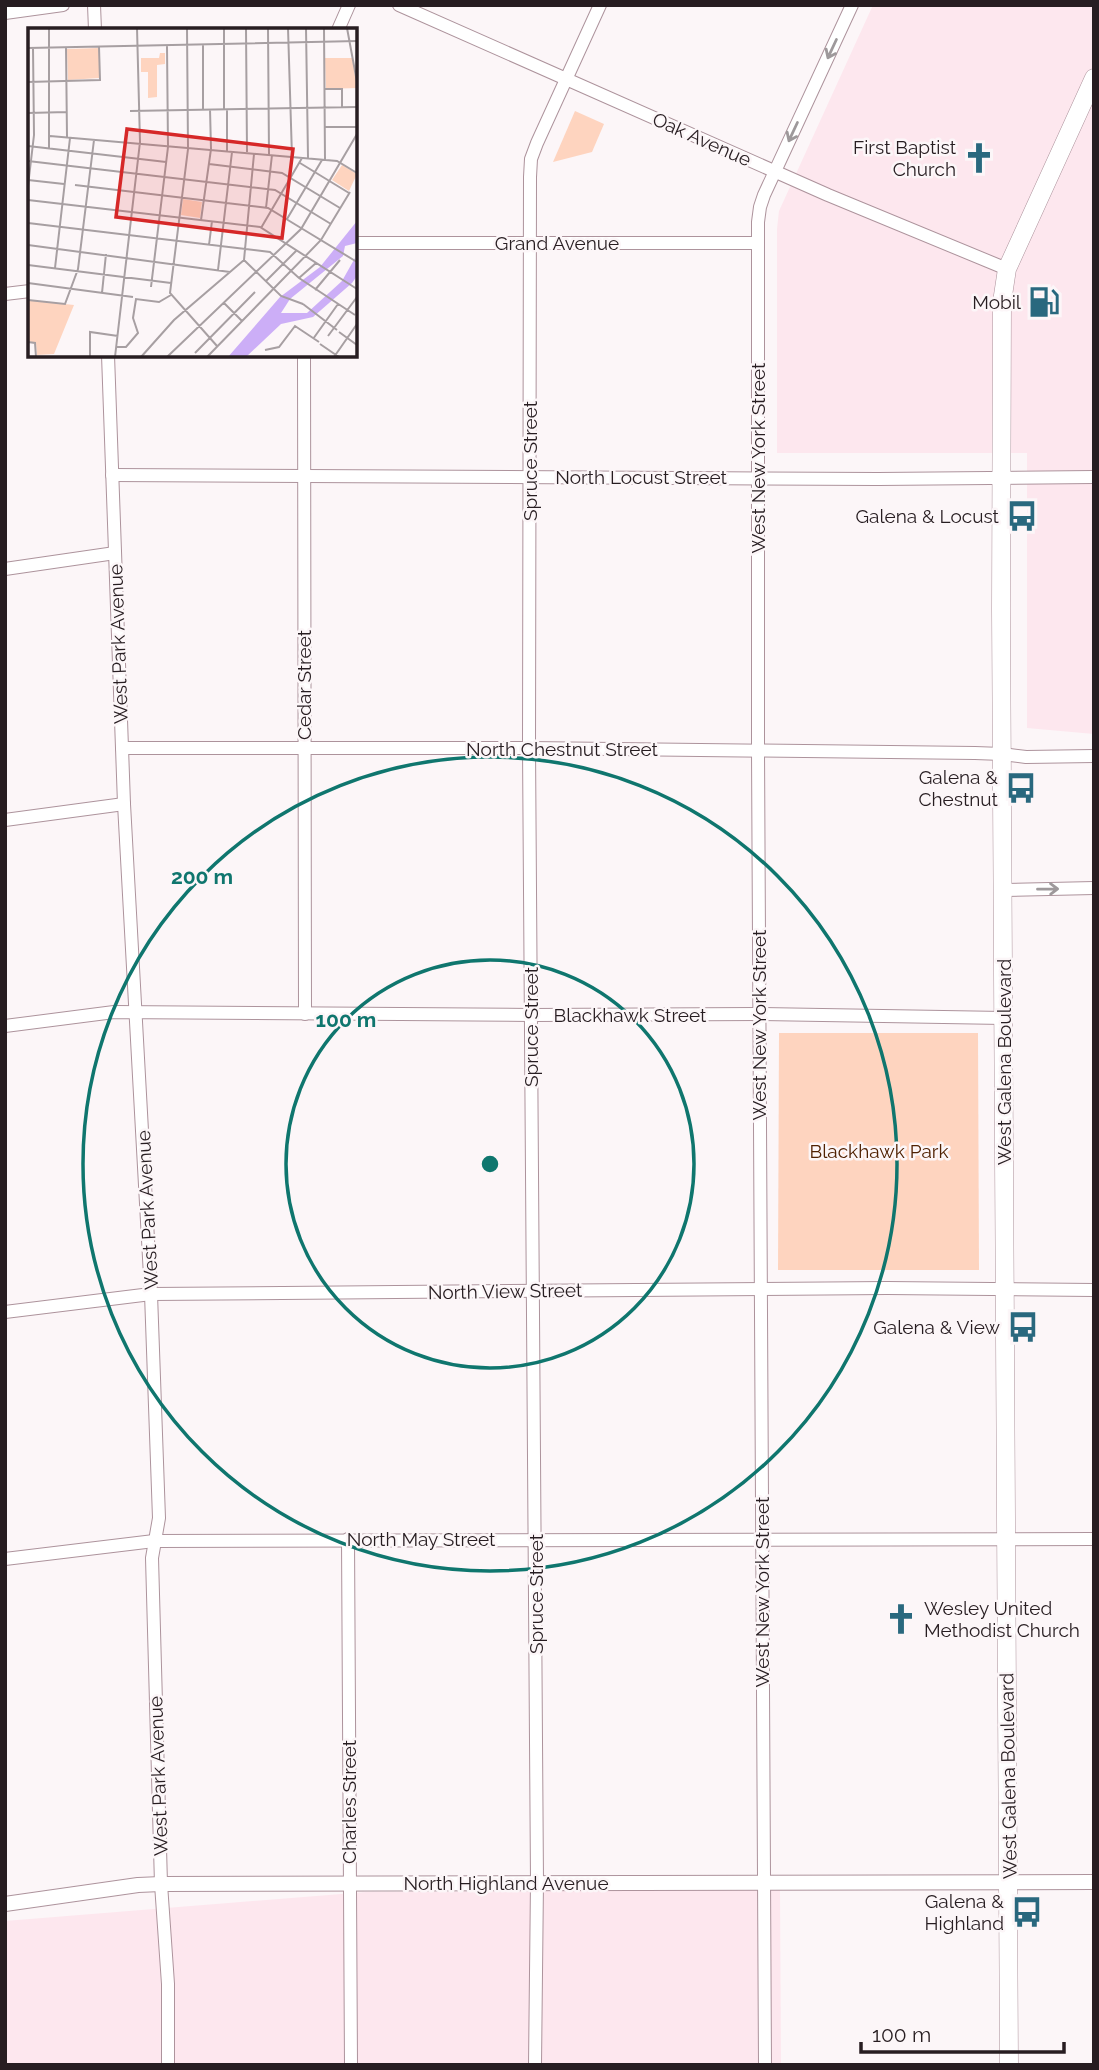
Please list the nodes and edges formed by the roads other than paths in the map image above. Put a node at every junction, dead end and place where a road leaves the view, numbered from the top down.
1 (63, 5) edge
2 (94, 5) edge
3 (349, 5) edge
4 (399, 5) edge
5 (600, 5) edge
6 (852, 5) edge
7 (5, 13) edge
8 (95, 28) edge
9 (339, 28) edge
10 (1094, 78) edge
11 (566, 79) junction
12 (775, 172) junction
13 (357, 243) edge
14 (758, 243) junction
15 (529, 244) junction
16 (1007, 269) junction
17 (28, 291) edge
18 (5, 294) edge
19 (108, 357) edge
20 (304, 357) edge
21 (112, 475) junction
22 (304, 476) junction
23 (531, 476) junction
24 (1094, 477) edge
25 (758, 478) junction
26 (1001, 478) junction
27 (115, 553) junction
28 (5, 569) edge
29 (122, 748) junction
30 (304, 748) junction
31 (529, 748) junction
32 (758, 751) junction
33 (1002, 754) junction
34 (1094, 756) edge
35 (124, 804) junction
36 (5, 820) edge
37 (1094, 888) edge
38 (1003, 890) junction
39 (136, 1013) junction
40 (305, 1014) junction
41 (759, 1014) junction
42 (531, 1015) junction
43 (1004, 1018) junction
44 (5, 1027) edge
45 (1006, 1288) junction
46 (760, 1289) junction
47 (532, 1290) junction
48 (1094, 1290) edge
49 (152, 1294) junction
50 (5, 1312) edge
51 (1005, 1538) junction
52 (348, 1539) junction
53 (536, 1539) junction
54 (762, 1539) junction
55 (1094, 1539) edge
56 (154, 1541) junction
57 (5, 1559) edge
58 (537, 1882) junction
59 (764, 1882) junction
60 (1009, 1882) junction
61 (1094, 1882) edge
62 (162, 1884) junction
63 (350, 1884) junction
64 (5, 1904) edge
65 (168, 2065) edge
66 (351, 2065) edge
67 (535, 2065) edge
68 (765, 2065) edge
69 (1009, 2065) edge

1 - 7 street
2 - 8 street
3 - 9 street
4 - 11 street, Oak Avenue
5 - 11 street, Spruce Street
6 -> 12 street, West New York Street
10 - 16 main road, West Galena Boulevard
11 - 12 street, Oak Avenue
11 - 15 street, Spruce Street
12 - 14 street, West New York Street
12 - 16 street, Oak Avenue
13 - 15 street, Grand Avenue
14 - 15 street, Grand Avenue
14 - 25 street, West New York Street
15 - 23 street, Spruce Street
16 - 26 main road, West Galena Boulevard
17 - 18 street
19 - 21 street, West Park Avenue
20 - 22 street, Cedar Street
21 - 22 street, North Locust Street
21 - 27 street, West Park Avenue
22 - 23 street, North Locust Street
22 - 30 street, Cedar Street
23 - 25 street, North Locust Street
23 - 31 street, Spruce Street
24 - 26 street, North Locust Street
25 - 26 street, North Locust Street
25 - 32 street, West New York Street
26 - 33 main road, West Galena Boulevard
27 - 28 street
27 - 29 street, West Park Avenue
29 - 30 street, North Chestnut Street
29 - 35 street, West Park Avenue
30 - 31 street, North Chestnut Street
30 - 40 street, Cedar Street
31 - 32 street, North Chestnut Street
31 - 42 street, Spruce Street
32 - 33 street, North Chestnut Street
32 - 41 street, West New York Street
33 - 34 street, North Chestnut Street
33 - 38 main road, West Galena Boulevard
35 - 36 street
35 - 39 street, West Park Avenue
38 -> 37 street
38 - 43 main road, West Galena Boulevard
39 - 40 street, Blackhawk Street
39 - 44 street, Blackhawk Street
39 - 49 street, West Park Avenue
40 - 42 street, Blackhawk Street
41 - 42 street, Blackhawk Street
41 - 43 street, Blackhawk Street
41 - 46 street, West New York Street
42 - 47 street, Spruce Street
43 - 45 main road, West Galena Boulevard
45 - 46 street, North View Street
45 - 48 street, North View Street
45 - 51 main road, West Galena Boulevard
46 - 47 street, North View Street
46 - 54 street, West New York Street
47 - 49 street, North View Street
47 - 53 street, Spruce Street
49 - 50 street, North View Street
49 - 56 street, West Park Avenue
51 - 54 street, North May Street
51 - 55 street, North May Street
51 - 60 main road, West Galena Boulevard
52 - 53 street, North May Street
52 - 56 street, North May Street
52 - 63 street, Charles Street
53 - 54 street, North May Street
53 - 58 street, Spruce Street
54 - 59 street, West New York Street
56 - 57 street, North May Street
56 - 62 street, West Park Avenue
58 - 59 street, North Highland Avenue
58 - 63 street, North Highland Avenue
58 - 67 street, Spruce Street
59 - 60 street, North Highland Avenue
59 - 68 street, West New York Street
60 - 61 street, North Highland Avenue
60 - 69 main road, West Galena Boulevard
62 - 63 street, North Highland Avenue
62 - 64 street, North Highland Avenue
62 - 65 street, West Park Avenue
63 - 66 street, Charles Street

